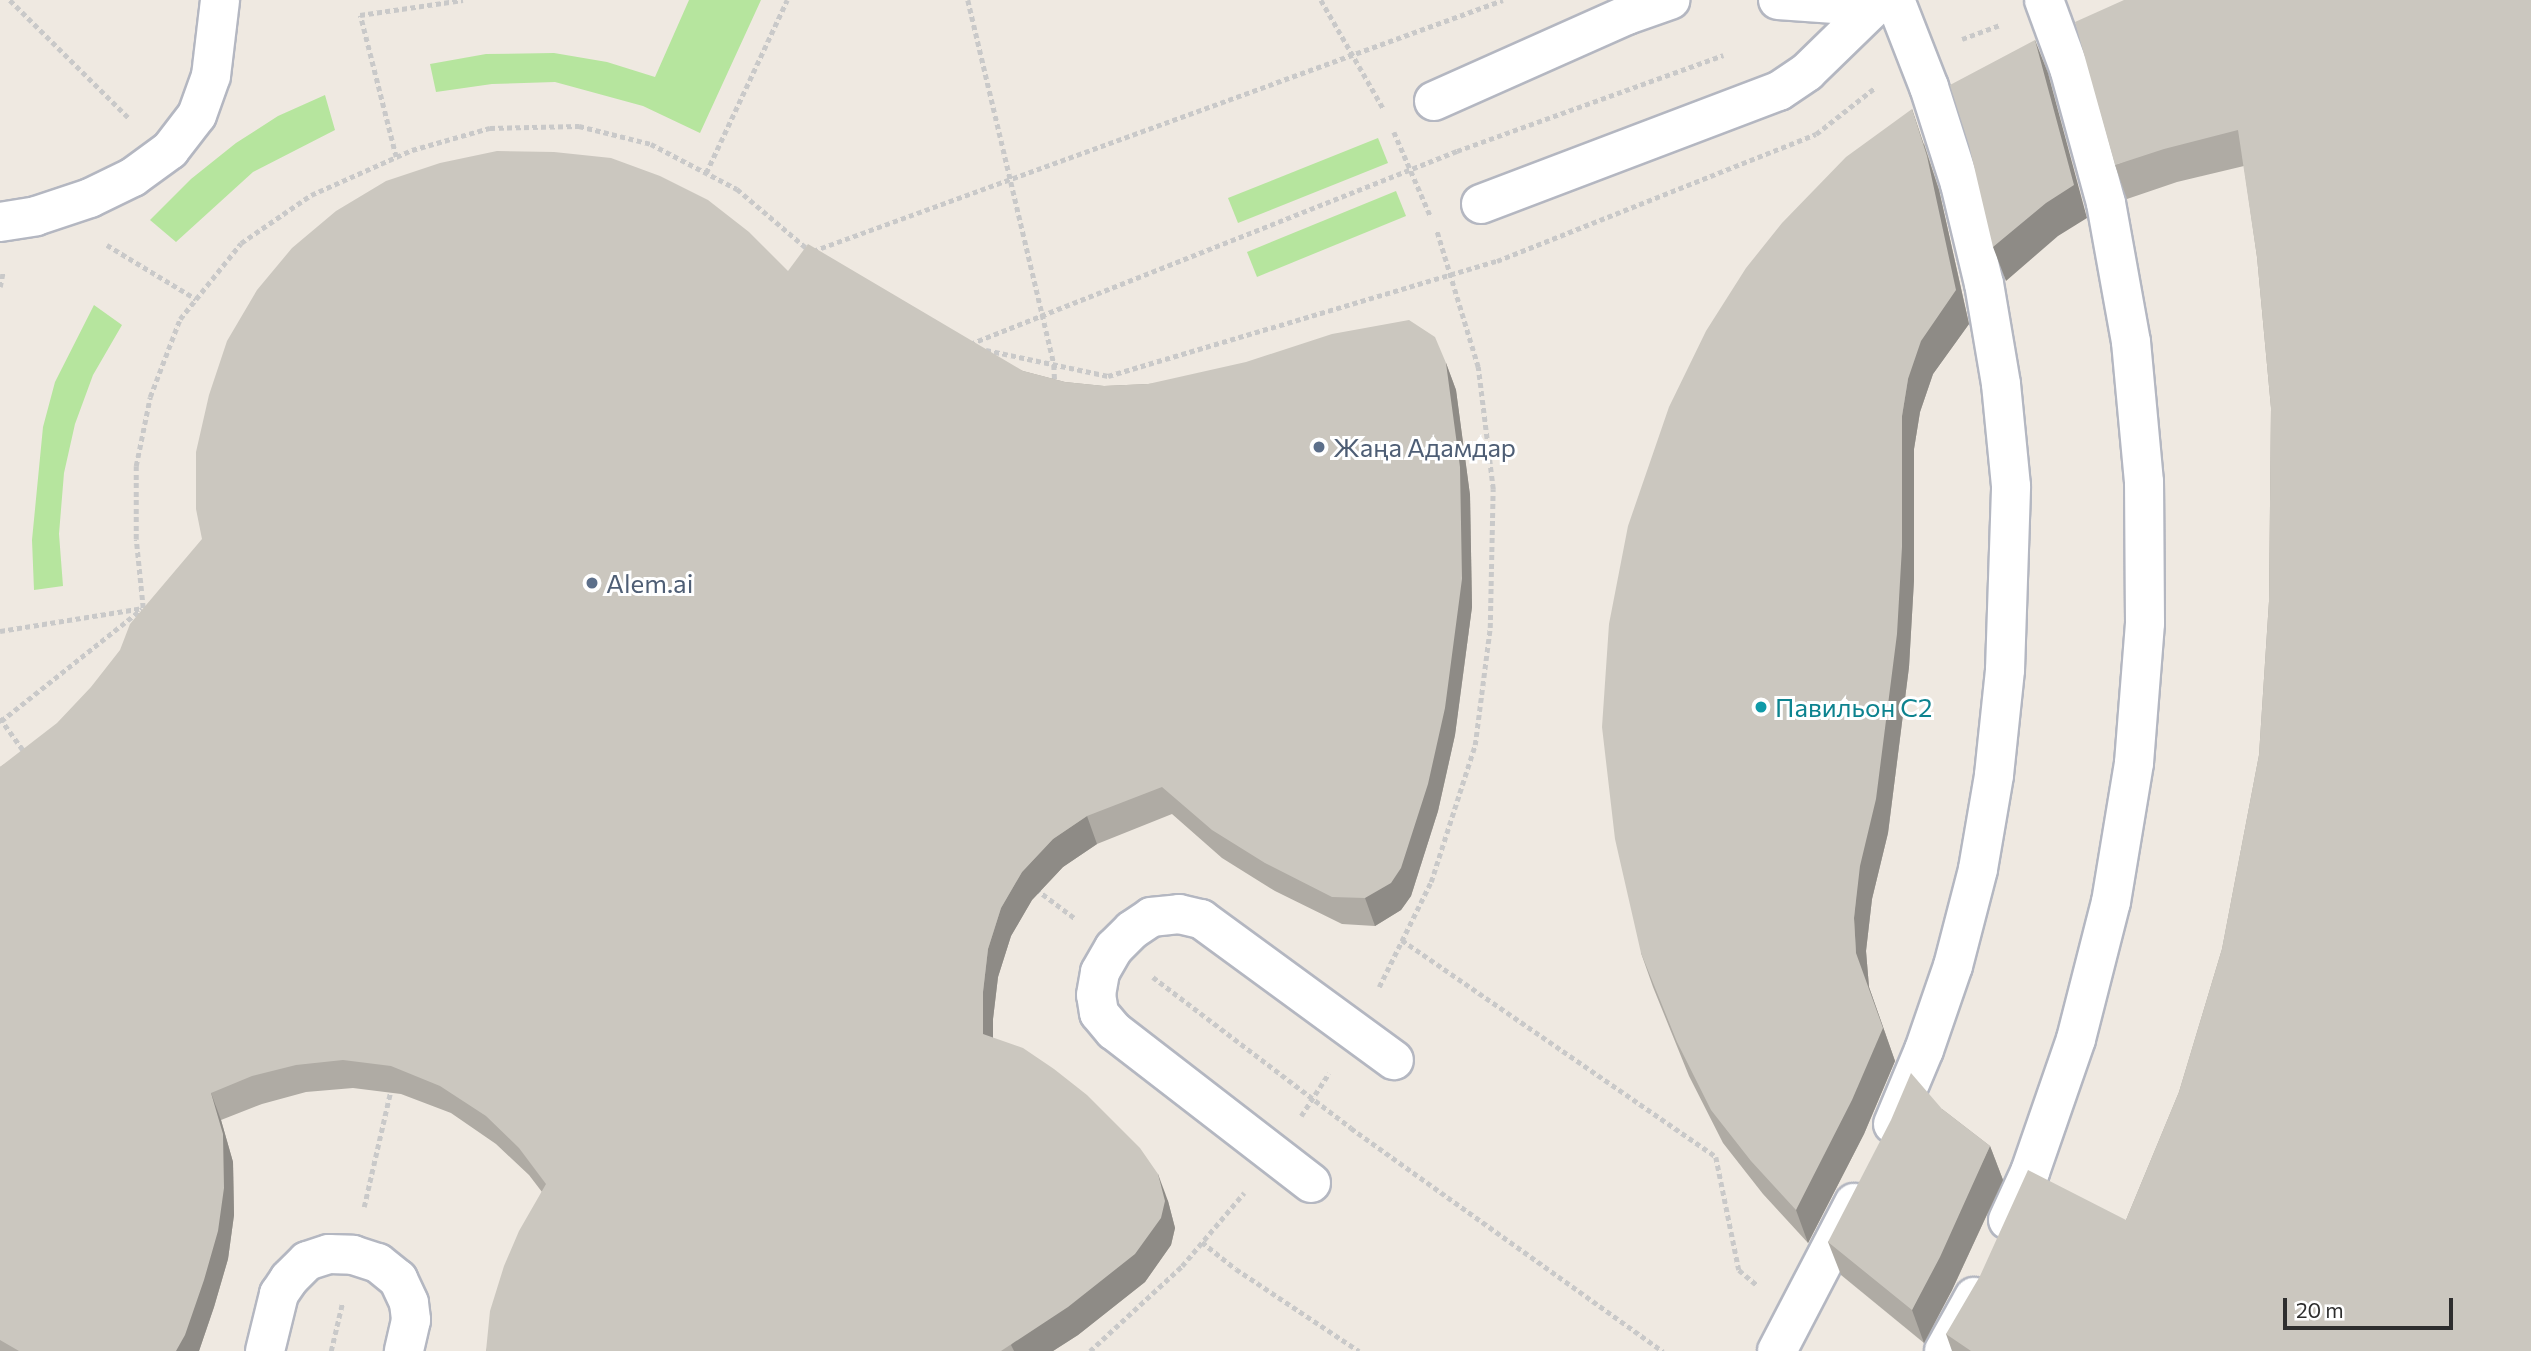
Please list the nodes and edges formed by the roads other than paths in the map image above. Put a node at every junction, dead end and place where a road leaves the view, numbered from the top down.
1 (220, 0) edge
2 (1670, 0) edge
3 (1778, 0) edge
4 (1853, 0) edge
5 (1881, 0) edge
6 (1895, 0) edge
7 (2046, 4) edge
8 (1434, 101) dead end
9 (1481, 204) dead end
10 (0, 222) edge
11 (1394, 1060) dead end
12 (1311, 1183) dead end
13 (265, 1351) edge
14 (404, 1351) edge
15 (1777, 1351) edge
16 (1944, 1351) edge

1 - 10 lane
2 - 8 lane
3 - 4 lane
5 - 9 lane
6 - 15 lane
7 - 16 lane
11 - 12 lane
13 - 14 lane

